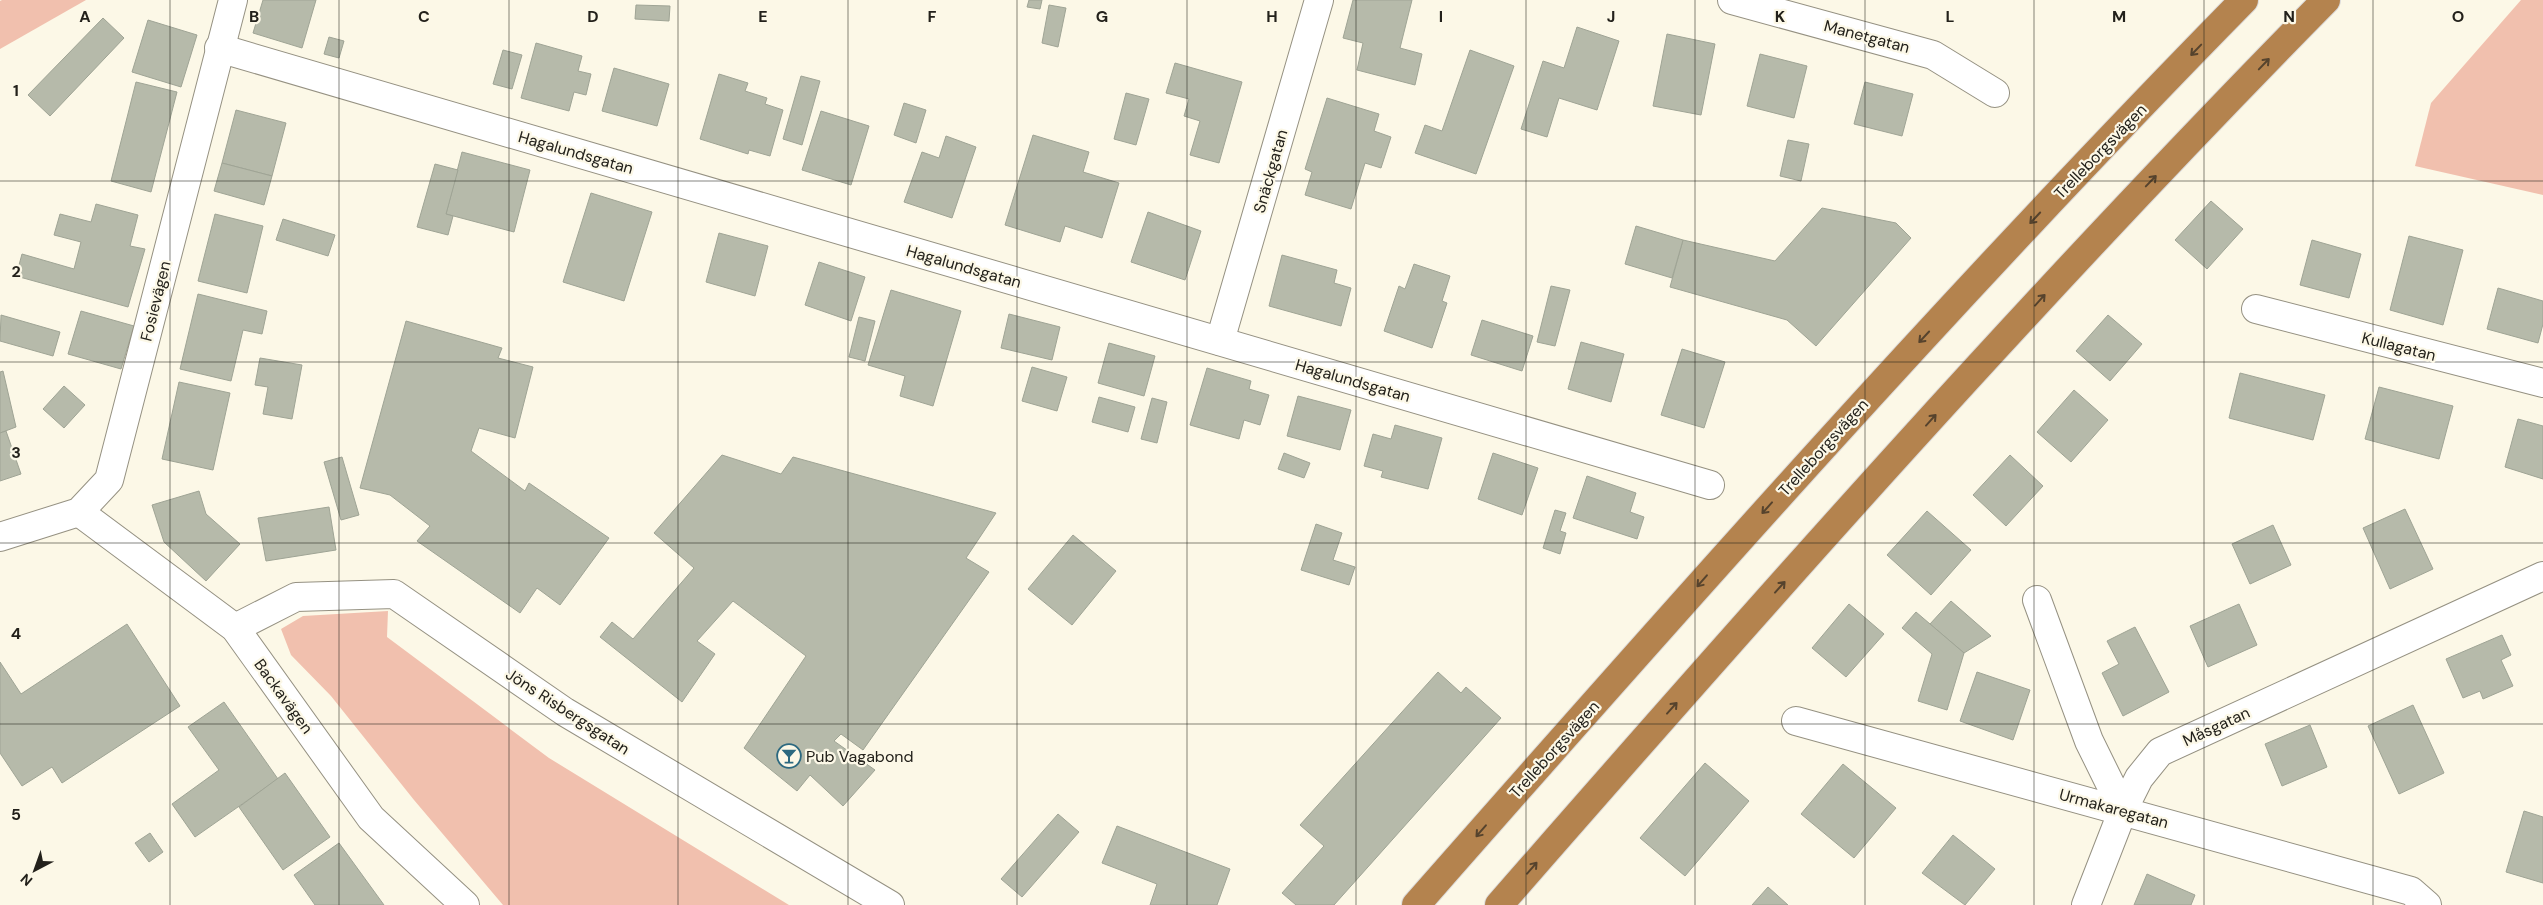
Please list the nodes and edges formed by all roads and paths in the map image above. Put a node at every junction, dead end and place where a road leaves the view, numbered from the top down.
1 (233, 0) edge
2 (1319, 0) edge
3 (1732, 0) edge
4 (2244, 0) edge
5 (2326, 0) edge
6 (219, 48) junction
7 (1995, 93) dead end
8 (2256, 309) dead end
9 (1220, 341) junction
10 (2543, 383) edge
11 (1710, 485) dead end
12 (78, 512) junction
13 (0, 537) edge
14 (2543, 576) edge
15 (2037, 600) dead end
16 (235, 628) junction
17 (1796, 721) dead end
18 (2123, 810) junction
19 (465, 905) edge
20 (890, 905) edge
21 (1416, 905) edge
22 (1500, 905) edge
23 (2086, 905) edge
24 (2427, 905) edge

1 - 6 street, Fosievägen
2 - 9 street, Snäckgatan
3 - 7 street, Manetgatan
4 -> 21 highway, Trelleborgsvägen
22 -> 5 highway
6 - 9 street, Hagalundsgatan
6 - 12 street, Fosievägen
8 - 10 street, Kullagatan
9 - 11 street, Hagalundsgatan
12 - 13 street, Fosievägen
12 - 16 street, Backavägen
14 - 18 street, Måsgatan
15 - 18 street
16 - 19 street, Backavägen
16 - 20 street, Jöns Risbergsgatan
17 - 18 street, Urmakaregatan
18 - 23 street, Måsgatan
18 - 24 street, Urmakaregatan

